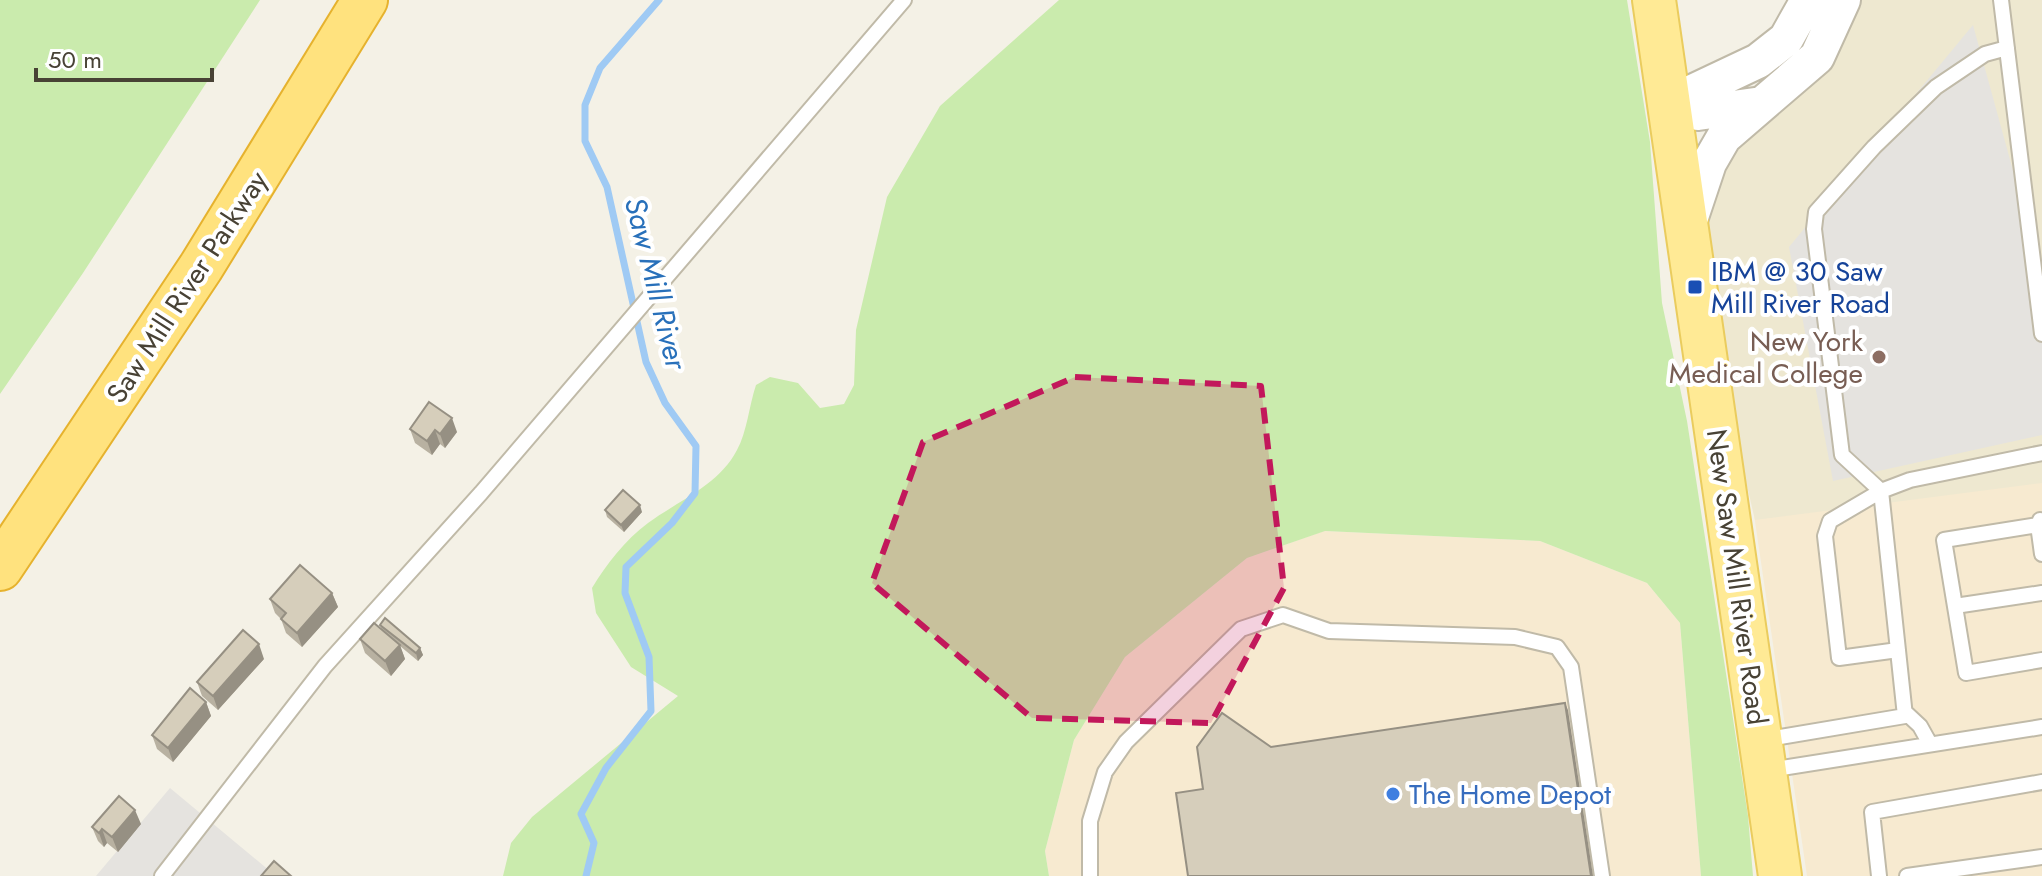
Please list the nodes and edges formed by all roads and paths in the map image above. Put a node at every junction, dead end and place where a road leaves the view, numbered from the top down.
1 (330, 0) edge
2 (365, 0) edge
3 (904, 0) edge
4 (1654, 0) edge
5 (1808, 0) edge
6 (1843, 0) edge
7 (2001, 0) edge
8 (2007, 48) junction
9 (1669, 103) junction
10 (1764, 103) junction
11 (1687, 230) junction
12 (2042, 334) edge
13 (2042, 453) edge
14 (1881, 491) junction
15 (0, 515) edge
16 (2040, 521) edge
17 (2042, 554) edge
18 (0, 568) edge
19 (2042, 593) edge
20 (1955, 606) junction
21 (1898, 650) junction
22 (2042, 660) edge
23 (1905, 712) junction
24 (2042, 727) edge
25 (1930, 744) junction
26 (1762, 755) junction
27 (2042, 782) edge
28 (2042, 857) edge
29 (162, 876) edge
30 (1090, 876) edge
31 (1602, 876) edge
32 (1780, 876) edge
33 (1879, 876) edge
34 (1907, 876) edge

1 - 15 highway, Saw Mill River Parkway
2 - 18 highway, Saw Mill River Parkway
3 - 29 lane
4 - 9 main road, New Saw Mill River Road
5 - 9 street
6 - 10 street
7 - 8 lane
8 - 12 lane
8 - 14 lane
9 - 10 street
9 - 11 main road, New Saw Mill River Road
10 - 11 street
11 - 26 main road, New Saw Mill River Road
13 - 14 lane
14 - 21 lane
14 - 21 lane
16 - 17 lane
16 - 20 lane
19 - 20 lane
20 - 22 lane
21 - 23 lane
23 - 25 lane
23 - 26 lane
24 - 25 lane
25 - 26 lane
26 - 32 main road, New Saw Mill River Road
27 - 33 lane
28 - 34 lane
30 - 31 lane

